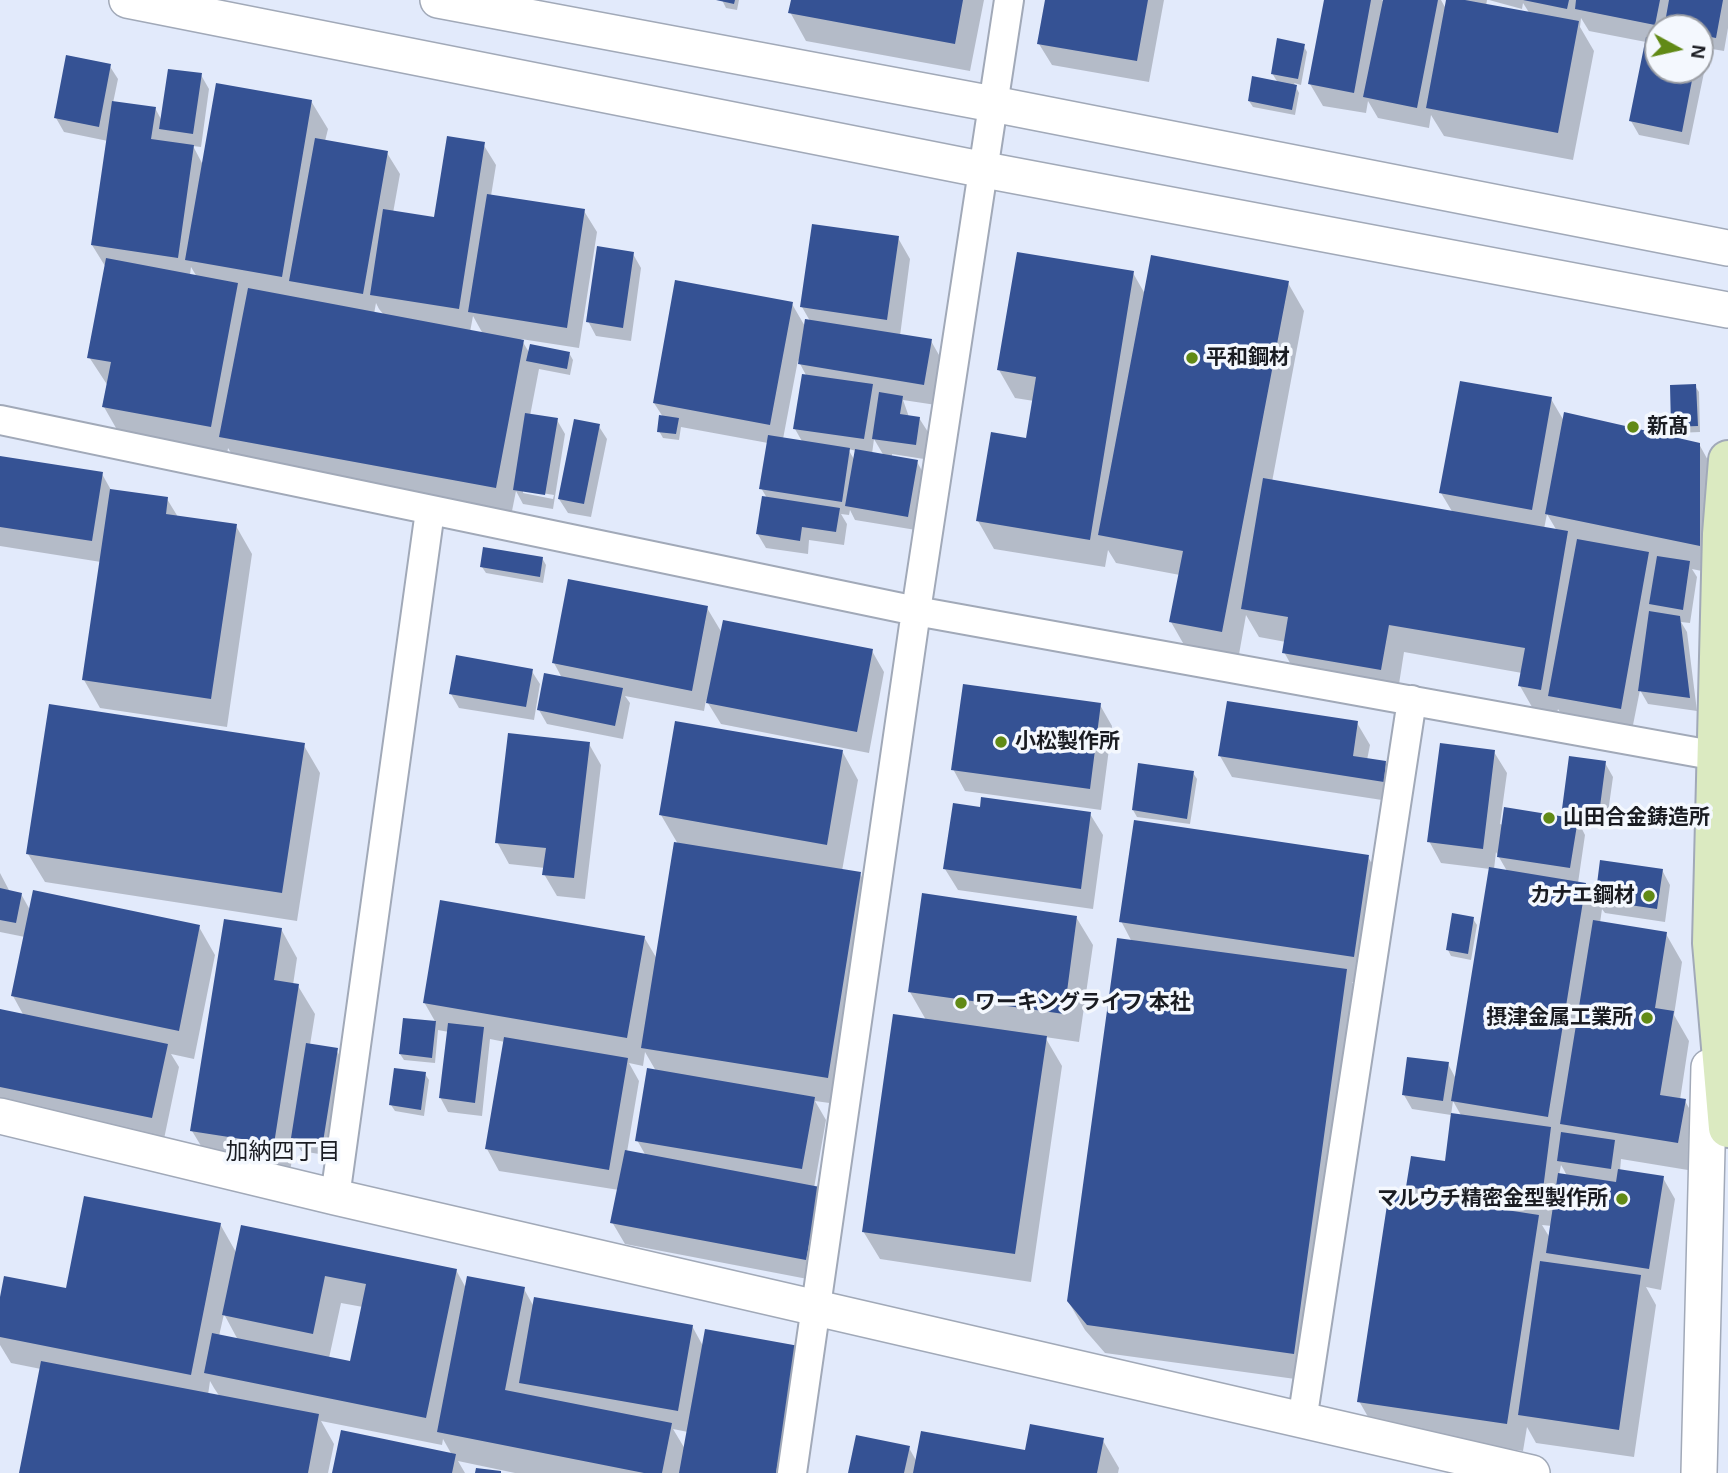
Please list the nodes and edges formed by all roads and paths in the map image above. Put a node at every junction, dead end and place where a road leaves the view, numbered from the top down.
1 (127, 0) edge
2 (438, 0) edge
3 (1009, 0) edge
4 (993, 104) junction
5 (985, 170) junction
6 (1728, 248) edge
7 (1728, 310) edge
8 (0, 420) edge
9 (1728, 460) edge
10 (430, 511) junction
11 (916, 611) junction
12 (1412, 700) junction
13 (1722, 757) edge
14 (1712, 943) junction
15 (0, 1116) edge
16 (1728, 1128) edge
17 (335, 1197) junction
18 (817, 1307) junction
19 (1302, 1421) junction
20 (792, 1473) edge
21 (1532, 1473) edge
22 (1699, 1473) edge

1 - 5 street
2 - 4 street
3 - 4 street
4 - 5 street
4 - 6 street
5 - 7 street
5 - 11 street
8 - 10 street
9 - 13 main road
10 - 11 street
10 - 17 street
11 - 12 street
11 - 18 street
12 - 13 street
12 - 19 street
13 - 14 main road
14 - 16 main road
14 - 22 street
15 - 17 street
17 - 18 street
18 - 19 street
18 - 20 street
19 - 21 street

